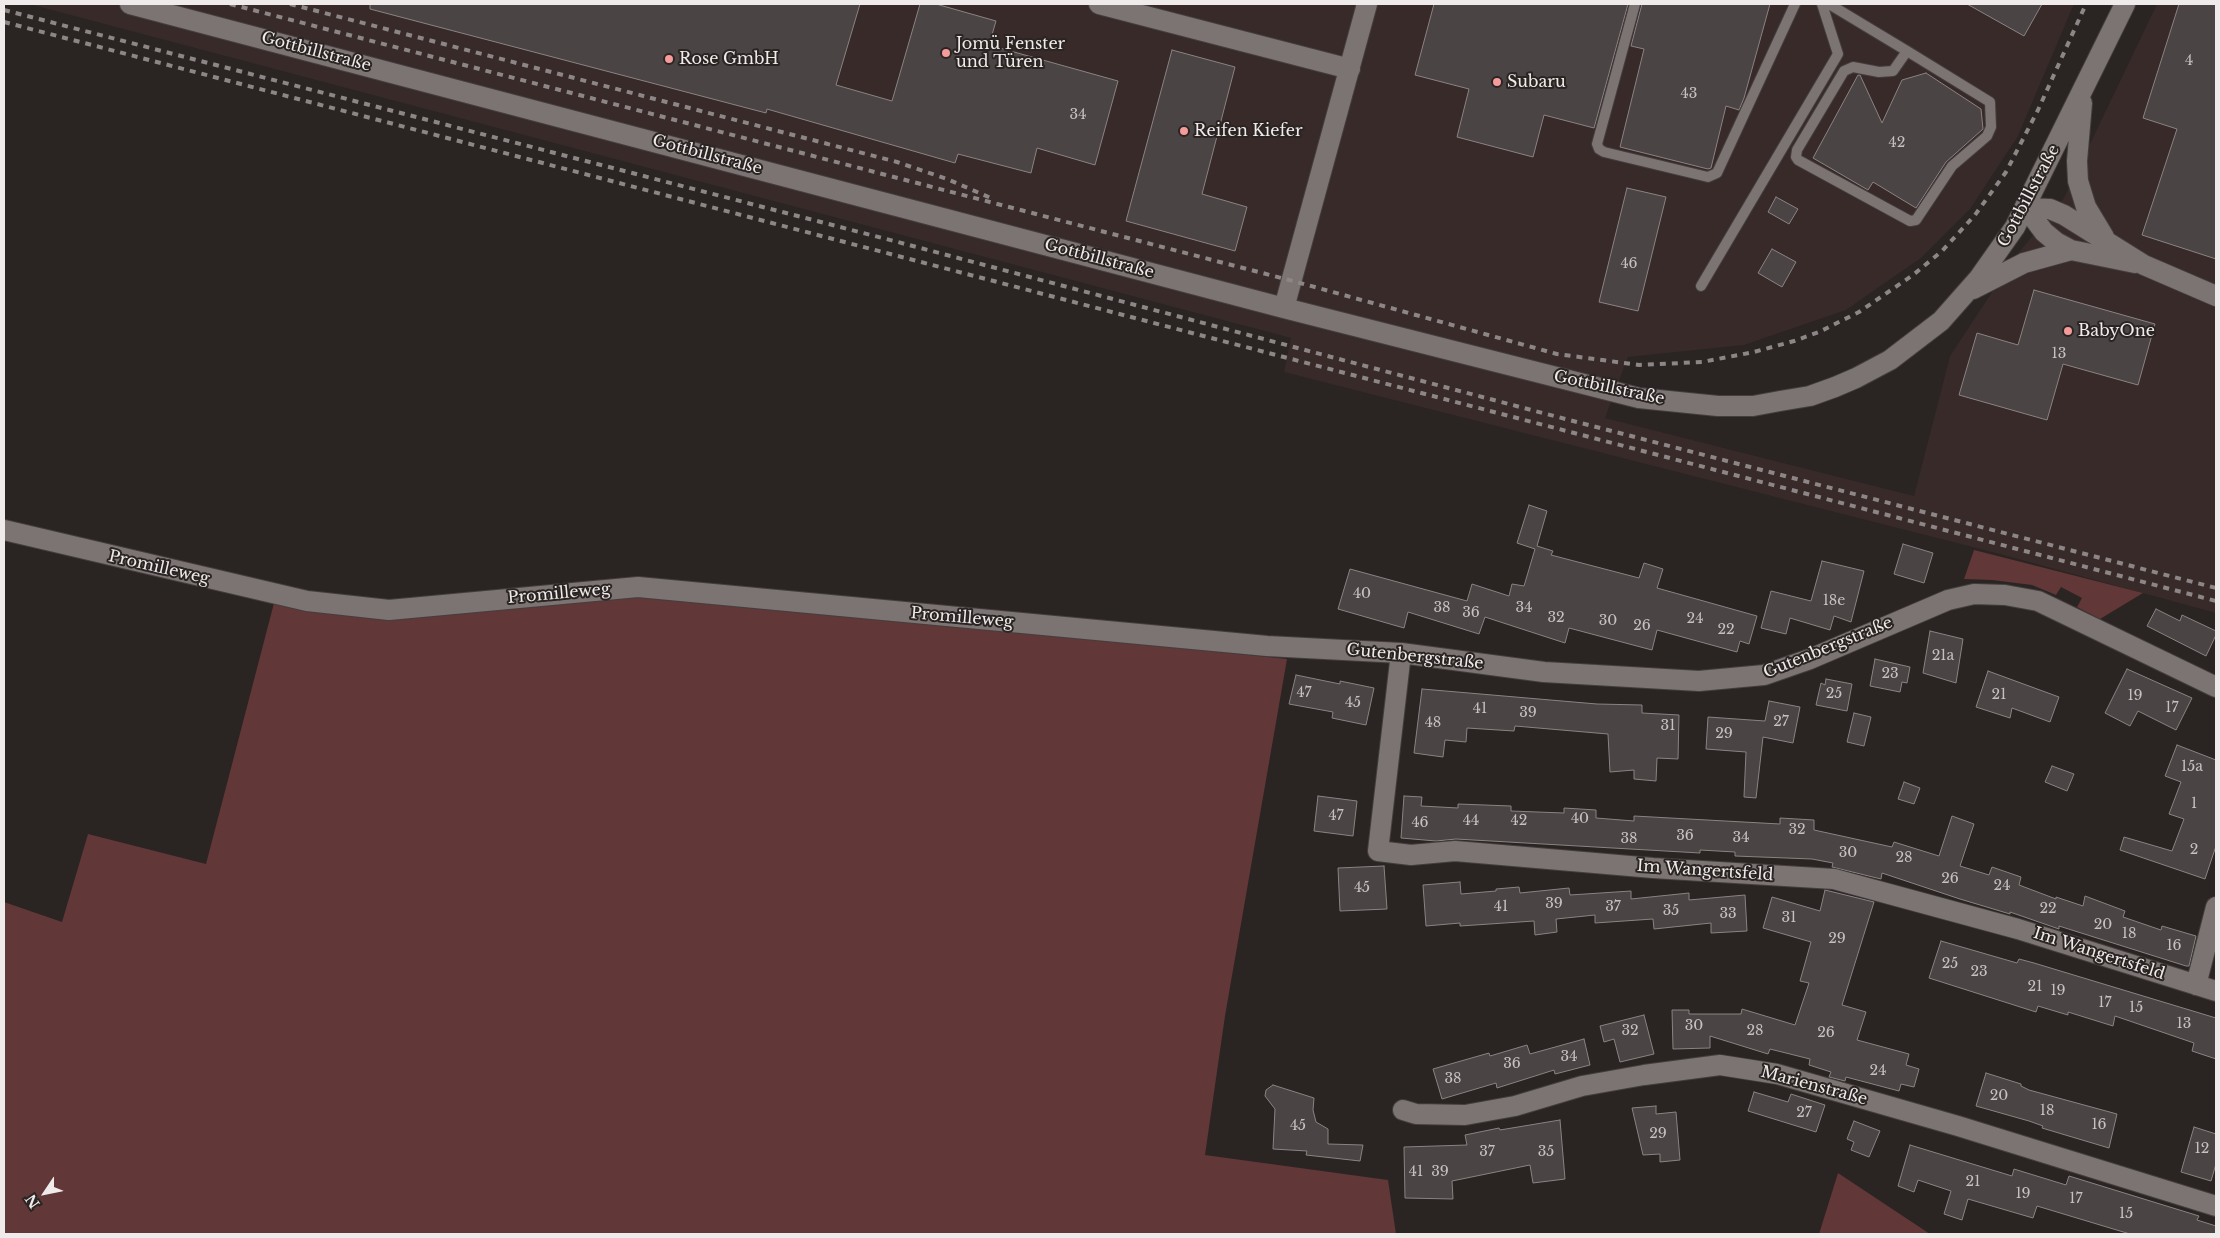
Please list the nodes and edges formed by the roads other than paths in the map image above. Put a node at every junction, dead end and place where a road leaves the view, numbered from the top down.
1 (130, 4) edge
2 (1099, 4) edge
3 (1367, 4) edge
4 (1635, 4) edge
5 (1795, 4) edge
6 (1822, 4) edge
7 (1829, 4) edge
8 (2125, 4) edge
9 (1907, 50) junction
10 (1350, 69) junction
11 (2083, 91) junction
12 (2026, 208) junction
13 (2105, 239) junction
14 (2071, 250) junction
15 (2144, 264) junction
16 (1701, 286) dead end
17 (1968, 292) junction
18 (2216, 296) edge
19 (1284, 308) junction
20 (4, 530) edge
21 (1267, 646) joint
22 (1401, 653) junction
23 (2216, 687) edge
24 (2216, 907) edge
25 (2196, 985) junction
26 (2216, 991) edge
27 (1403, 1110) dead end
28 (2216, 1206) edge

1 - 19 street, Gottbillstraße
2 - 10 street
3 - 10 street
4 - 5 lane
6 - 16 lane
7 - 9 lane
8 - 11 street, Gottbillstraße
9 - 9 lane
10 - 19 street
11 - 12 street, Gottbillstraße
11 - 13 street
12 - 13 street
12 - 14 street
12 - 17 street, Gottbillstraße
13 - 15 street
14 - 15 street
14 - 17 street
15 - 18 street
17 - 19 street, Gottbillstraße
20 - 21 street, Promilleweg
21 - 22 street, Gutenbergstraße
22 - 23 street, Gutenbergstraße
22 - 25 street, Im Wangertsfeld
24 - 25 street
25 - 26 street, Im Wangertsfeld
27 - 28 street, Marienstraße

